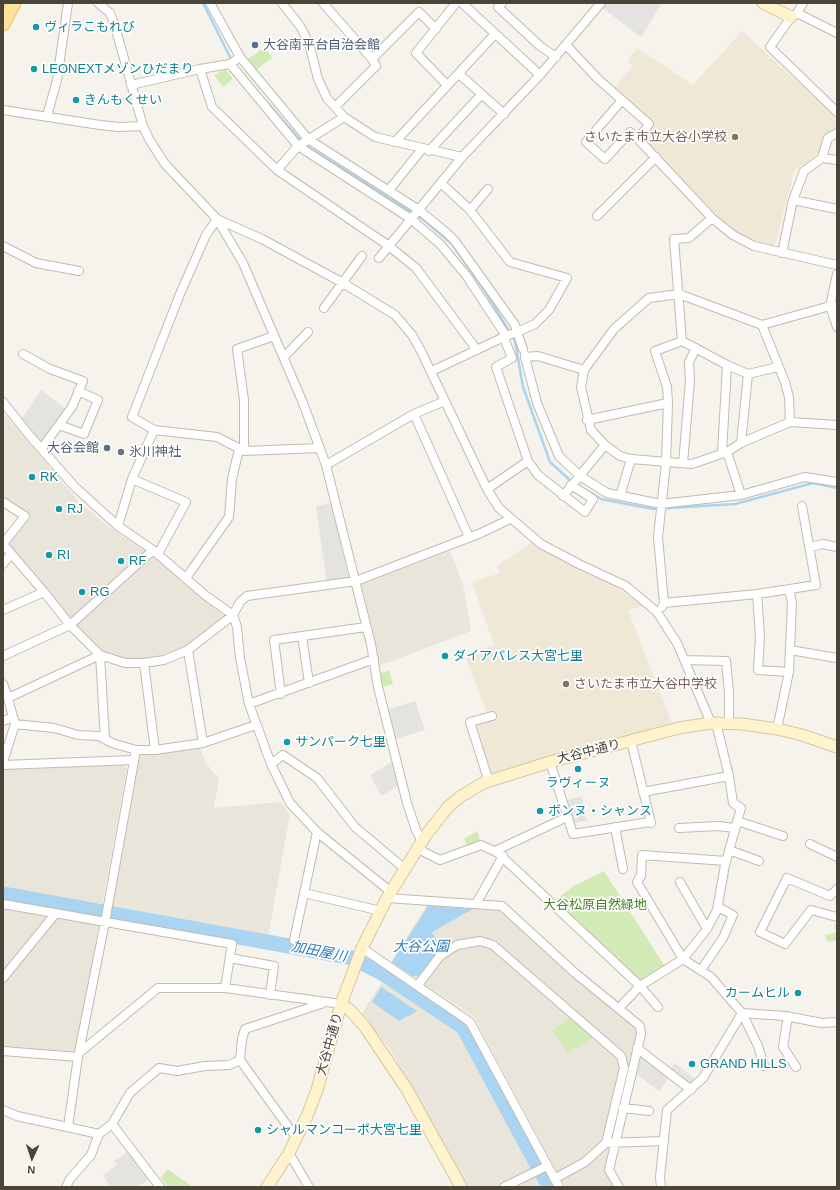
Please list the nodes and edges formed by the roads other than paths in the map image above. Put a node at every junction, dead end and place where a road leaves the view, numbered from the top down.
1 (14, 3) edge
2 (68, 3) edge
3 (98, 3) edge
4 (210, 3) edge
5 (282, 3) edge
6 (323, 3) edge
7 (456, 3) edge
8 (462, 3) edge
9 (502, 3) edge
10 (601, 3) edge
11 (763, 3) edge
12 (803, 3) edge
13 (794, 15) junction
14 (3, 24) edge
15 (436, 29) junction
16 (837, 33) edge
17 (496, 34) junction
18 (567, 46) junction
19 (556, 57) junction
20 (372, 59) junction
21 (234, 61) junction
22 (200, 69) junction
23 (458, 74) junction
24 (540, 75) junction
25 (131, 85) junction
26 (447, 85) junction
27 (481, 94) junction
28 (622, 100) junction
29 (335, 107) junction
30 (3, 110) edge
31 (837, 112) edge
32 (504, 114) junction
33 (47, 116) junction
34 (344, 117) junction
35 (144, 126) junction
36 (837, 133) edge
37 (638, 139) junction
38 (395, 142) junction
39 (303, 143) junction
40 (426, 150) junction
41 (462, 157) junction
42 (656, 157) junction
43 (822, 158) junction
44 (837, 160) edge
45 (276, 170) junction
46 (441, 184) junction
47 (488, 189) dead end
48 (389, 190) junction
49 (793, 200) junction
50 (837, 209) edge
51 (470, 210) junction
52 (414, 215) junction
53 (597, 216) dead end
54 (712, 218) junction
55 (216, 219) junction
56 (3, 246) edge
57 (389, 246) junction
58 (782, 253) junction
59 (362, 256) dead end
60 (380, 258) dead end
61 (837, 265) edge
62 (79, 271) dead end
63 (837, 274) edge
64 (343, 283) junction
65 (679, 294) junction
66 (834, 306) edge
67 (324, 308) dead end
68 (762, 325) junction
69 (837, 327) edge
70 (308, 332) dead end
71 (510, 335) junction
72 (274, 336) junction
73 (682, 341) junction
74 (696, 348) junction
75 (477, 350) junction
76 (23, 354) dead end
77 (524, 354) junction
78 (284, 357) junction
79 (727, 365) junction
80 (778, 367) junction
81 (584, 370) junction
82 (432, 371) junction
83 (748, 374) junction
84 (78, 391) junction
85 (445, 400) junction
86 (3, 402) edge
87 (668, 403) junction
88 (414, 414) junction
89 (587, 420) junction
90 (790, 422) junction
91 (59, 425) junction
92 (837, 425) edge
93 (154, 430) junction
94 (741, 443) junction
95 (604, 445) junction
96 (42, 448) junction
97 (320, 448) junction
98 (241, 450) junction
99 (724, 452) junction
100 (632, 459) junction
101 (528, 461) junction
102 (666, 463) junction
103 (683, 463) junction
104 (326, 465) junction
105 (132, 479) junction
106 (575, 482) junction
107 (837, 482) edge
108 (487, 489) junction
109 (741, 495) junction
110 (563, 496) junction
111 (620, 496) junction
112 (3, 502) edge
113 (802, 506) dead end
114 (660, 508) junction
115 (510, 518) junction
116 (118, 526) junction
117 (469, 537) junction
118 (837, 547) edge
119 (810, 548) junction
120 (155, 552) junction
121 (11, 554) junction
122 (3, 564) edge
123 (186, 578) junction
124 (356, 581) junction
125 (789, 589) junction
126 (44, 592) junction
127 (757, 594) junction
128 (664, 603) junction
129 (3, 610) edge
130 (657, 612) junction
131 (233, 615) junction
132 (70, 625) junction
133 (366, 627) junction
134 (302, 636) junction
135 (188, 650) junction
136 (790, 650) junction
137 (100, 655) junction
138 (3, 656) edge
139 (837, 658) edge
140 (374, 659) junction
141 (684, 660) junction
142 (144, 663) junction
143 (788, 672) junction
144 (3, 684) edge
145 (309, 684) junction
146 (281, 694) junction
147 (8, 698) junction
148 (249, 704) junction
149 (492, 716) dead end
150 (3, 721) edge
151 (14, 721) junction
152 (714, 723) junction
153 (729, 724) junction
154 (256, 725) junction
155 (777, 729) junction
156 (104, 739) junction
157 (632, 741) junction
158 (203, 743) junction
159 (837, 747) edge
160 (136, 750) junction
161 (155, 750) junction
162 (134, 760) junction
163 (550, 762) junction
164 (3, 764) edge
165 (271, 764) junction
166 (729, 776) junction
167 (488, 782) junction
168 (643, 792) junction
169 (567, 817) junction
170 (736, 824) junction
171 (615, 827) junction
172 (679, 828) dead end
173 (317, 832) junction
174 (783, 836) dead end
175 (810, 844) dead end
176 (420, 845) junction
177 (729, 850) junction
178 (495, 851) junction
179 (502, 856) junction
180 (837, 857) edge
181 (726, 861) junction
182 (759, 861) dead end
183 (405, 869) junction
184 (623, 869) dead end
185 (680, 882) dead end
186 (837, 889) edge
187 (304, 894) junction
188 (389, 895) junction
189 (3, 904) edge
190 (476, 904) junction
191 (718, 907) junction
192 (381, 911) junction
193 (56, 913) junction
194 (106, 916) junction
195 (837, 917) edge
196 (707, 929) junction
197 (294, 940) dead end
198 (362, 948) junction
199 (230, 958) junction
200 (683, 959) junction
201 (701, 970) junction
202 (3, 978) edge
203 (418, 985) junction
204 (640, 986) junction
205 (225, 988) junction
206 (270, 995) junction
207 (323, 1003) junction
208 (341, 1004) junction
209 (658, 1007) dead end
210 (619, 1008) junction
211 (742, 1013) junction
212 (788, 1016) junction
213 (837, 1022) edge
214 (638, 1048) junction
215 (3, 1051) edge
216 (78, 1055) junction
217 (240, 1060) junction
218 (764, 1066) dead end
219 (796, 1067) dead end
220 (691, 1090) junction
221 (624, 1108) junction
222 (3, 1110) edge
223 (649, 1111) dead end
224 (112, 1124) junction
225 (68, 1127) junction
226 (98, 1134) junction
227 (297, 1138) junction
228 (664, 1141) junction
229 (610, 1143) junction
230 (289, 1153) junction
231 (547, 1166) junction
232 (554, 1179) junction
233 (66, 1187) edge
234 (160, 1187) edge
235 (267, 1187) edge
236 (309, 1187) edge
237 (460, 1187) edge
238 (504, 1187) edge
239 (558, 1187) edge
240 (619, 1187) edge
241 (661, 1187) edge

1 - 14 main road
2 - 33 street
3 - 25 street
4 - 21 street
5 - 29 street
6 - 20 street
7 - 15 street
8 - 17 street
9 - 19 street
10 - 18 street
11 - 13 street
12 - 13 street
13 - 16 street
13 - 31 street
15 - 20 street
15 - 26 street
17 - 23 street
17 - 24 street
18 - 19 street
18 - 28 street
19 - 24 street
20 - 29 street
21 - 22 street
21 - 39 street
21 - 39 street
22 - 25 street
22 - 45 street
23 - 26 street
23 - 27 street
24 - 32 street
25 - 35 street
26 - 38 street
27 - 32 street
27 - 40 street
28 - 37 street
28 - 37 street
29 - 34 street
30 - 33 street
32 - 41 street
33 - 35 street
34 - 38 street
34 - 39 street
35 - 55 street
36 - 43 street
37 - 42 street
38 - 40 street
39 - 45 street
39 - 48 street
39 - 52 street
40 - 41 street
40 - 48 street
41 - 46 street
42 - 53 street
42 - 54 street
43 - 44 street
43 - 49 street
45 - 57 street
46 - 51 street
46 - 52 street
47 - 51 street
48 - 52 street
49 - 50 street
49 - 58 street
51 - 71 street
52 - 57 street
52 - 71 street
52 - 71 street
54 - 58 street
54 - 65 street
55 - 64 street
55 - 72 street
55 - 93 street
56 - 62 street
57 - 60 street
57 - 75 street
58 - 61 street
59 - 64 street
63 - 66 street
64 - 67 street
64 - 82 street
65 - 68 street
65 - 73 street
65 - 81 street
66 - 68 street
66 - 69 street
68 - 80 street
70 - 78 street
71 - 75 street
71 - 77 street
71 - 101 street
72 - 78 street
72 - 98 street
73 - 74 street
73 - 87 street
74 - 79 street
74 - 103 street
75 - 82 street
76 - 84 street
77 - 81 street
77 - 106 street
78 - 97 street
79 - 83 street
79 - 99 street
80 - 83 street
80 - 90 street
81 - 89 street
82 - 85 street
83 - 94 street
84 - 91 street
84 - 91 street
85 - 88 street
85 - 108 street
86 - 96 street
87 - 89 street
87 - 102 street
88 - 104 street
88 - 117 street
89 - 95 street
90 - 92 street
90 - 94 street
91 - 96 street
93 - 98 street
93 - 105 street
94 - 99 street
95 - 100 street
95 - 106 street
96 - 116 street
97 - 98 street
97 - 104 street
98 - 123 street
99 - 103 street
99 - 109 street
100 - 102 street
100 - 111 street
101 - 108 street
101 - 110 street
102 - 103 street
102 - 114 street
104 - 124 street
105 - 116 street
105 - 120 street
106 - 110 street
106 - 110 street
106 - 111 street
107 - 109 street
108 - 115 street
109 - 114 street
111 - 114 street
112 - 121 street
113 - 119 street
114 - 128 street
115 - 117 street
115 - 130 street
116 - 120 street
117 - 124 street
118 - 119 street
119 - 125 street
120 - 123 street
120 - 132 street
121 - 122 street
121 - 126 street
123 - 131 street
124 - 131 street
124 - 133 street
125 - 127 street
125 - 136 street
126 - 129 street
126 - 132 street
127 - 128 street
127 - 143 street
128 - 130 street
130 - 141 street
131 - 135 street
131 - 148 street
132 - 137 street
132 - 138 street
133 - 134 street
133 - 140 street
134 - 145 street
134 - 146 street
135 - 142 street
135 - 158 street
136 - 139 street
136 - 143 street
137 - 142 street
137 - 147 street
137 - 156 street
140 - 145 street
140 - 176 street
141 - 152 street
141 - 153 street
142 - 161 street
143 - 155 street
144 - 147 street
145 - 146 street
146 - 148 street
147 - 151 street
148 - 154 street
149 - 167 street
150 - 151 street
151 - 156 street
151 - 164 street
152 - 153 street, 大谷中通り
152 - 157 street, 大谷中通り
152 - 166 street
153 - 155 street, 大谷中通り
154 - 158 street
154 - 165 street
155 - 159 street, 大谷中通り
156 - 160 street
157 - 163 street, 大谷中通り
157 - 168 street
158 - 161 street
160 - 161 street
160 - 162 street
162 - 164 street
162 - 194 street
163 - 167 street, 大谷中通り
163 - 169 street
165 - 173 street
165 - 183 street
166 - 168 street
166 - 170 street
167 - 176 street, 大谷中通り
168 - 171 street
169 - 171 street
169 - 178 street
170 - 172 street
170 - 174 street
170 - 177 street
171 - 184 street
173 - 187 street
173 - 188 street
175 - 180 street
176 - 178 street
176 - 183 street, 大谷中通り
177 - 181 street
177 - 182 street
178 - 179 street
179 - 190 street
179 - 204 street
181 - 191 street
181 - 200 street
183 - 188 street, 大谷中通り
185 - 196 street
186 - 195 street
187 - 192 street
187 - 197 street
188 - 190 street
188 - 192 street, 大谷中通り
189 - 193 street
190 - 210 street
191 - 196 street
191 - 201 street
192 - 198 street, 大谷中通り
193 - 194 street
193 - 202 street
194 - 199 street
194 - 216 street
196 - 200 street
198 - 203 street
198 - 208 street, 大谷中通り
199 - 205 street
199 - 206 street
200 - 201 street
200 - 204 street
201 - 211 street
203 - 229 street
203 - 231 street
204 - 209 street
204 - 210 street
205 - 206 street
205 - 216 street
206 - 207 street
207 - 208 street
207 - 217 street
208 - 227 street, 大谷中通り
208 - 237 street
210 - 214 street
211 - 212 street
211 - 218 street
211 - 220 street
212 - 213 street
212 - 219 street
214 - 220 street
214 - 221 street
215 - 216 street
216 - 225 street
217 - 224 street
217 - 227 street
220 - 228 street
221 - 223 street
221 - 229 street
222 - 225 street
224 - 226 street
224 - 234 street
225 - 226 street
226 - 233 street
227 - 230 street, 大谷中通り
228 - 229 street
228 - 241 street
229 - 232 street
229 - 240 street
230 - 235 street, 大谷中通り
230 - 236 street
231 - 232 street
231 - 238 street
232 - 239 street

